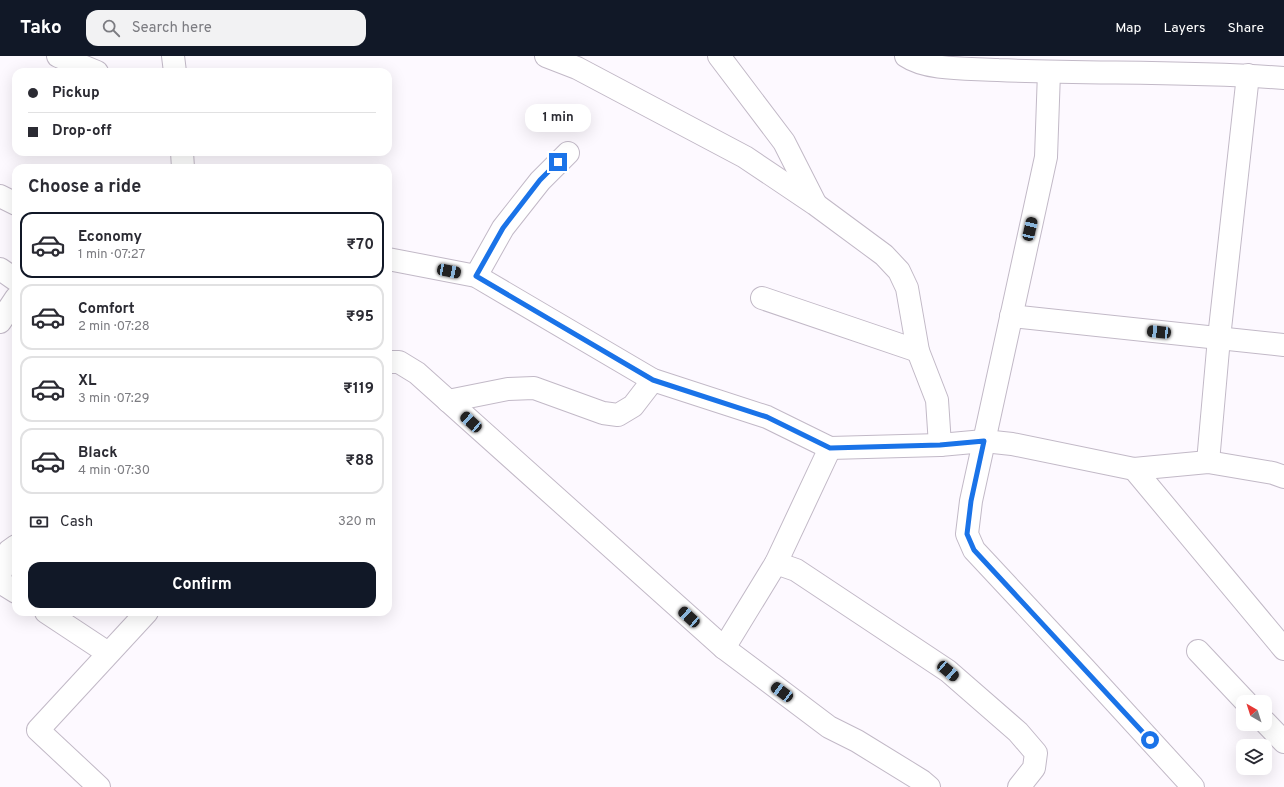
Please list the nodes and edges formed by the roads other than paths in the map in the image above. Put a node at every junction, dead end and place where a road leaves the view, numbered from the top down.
1 (58, 56) edge
2 (173, 56) edge
3 (546, 56) edge
4 (719, 56) edge
5 (906, 56) edge
6 (87, 68) edge
7 (174, 68) edge
8 (1049, 72) junction
9 (1248, 75) junction
10 (1284, 78) edge
11 (568, 153) dead end
12 (0, 196) edge
13 (12, 202) edge
14 (815, 204) junction
15 (392, 260) edge
16 (0, 269) edge
17 (476, 276) junction
18 (12, 277) edge
19 (762, 298) dead end
20 (12, 304) edge
21 (1011, 316) junction
22 (0, 322) edge
23 (1219, 338) junction
24 (1284, 345) edge
25 (918, 351) junction
26 (392, 362) edge
27 (653, 380) junction
28 (448, 401) junction
29 (984, 441) junction
30 (940, 445) junction
31 (830, 448) junction
32 (1208, 462) junction
33 (1134, 469) junction
34 (1284, 477) edge
35 (12, 549) edge
36 (776, 563) junction
37 (0, 575) edge
38 (0, 582) edge
39 (12, 590) edge
40 (52, 616) edge
41 (139, 616) edge
42 (724, 648) junction
43 (1284, 649) edge
44 (1198, 650) dead end
45 (108, 654) junction
46 (1240, 695) edge
47 (1272, 729) edge
48 (1284, 742) edge
49 (99, 787) edge
50 (929, 787) edge
51 (1019, 787) edge
52 (1193, 787) edge

1 - 6 street
2 - 7 street
3 - 14 street
4 - 14 street
5 - 8 street
8 - 9 street
8 - 21 street
9 - 10 street
9 - 23 street
11 - 17 street
12 - 13 street
14 - 25 street
15 - 17 street
16 - 18 street
17 - 27 street
19 - 25 street
20 - 22 street
21 - 23 street
21 - 29 street
23 - 24 street
23 - 32 street
25 - 30 street
26 - 28 street
27 - 28 street
27 - 31 street
28 - 42 street
29 - 30 street
29 - 33 street
29 - 52 street
30 - 31 street
31 - 36 street
32 - 33 street
32 - 34 street
33 - 43 street
35 - 37 street
36 - 42 street
36 - 51 street
38 - 39 street
40 - 45 street
41 - 45 street
42 - 50 street
44 - 46 street
45 - 49 street
47 - 48 street

